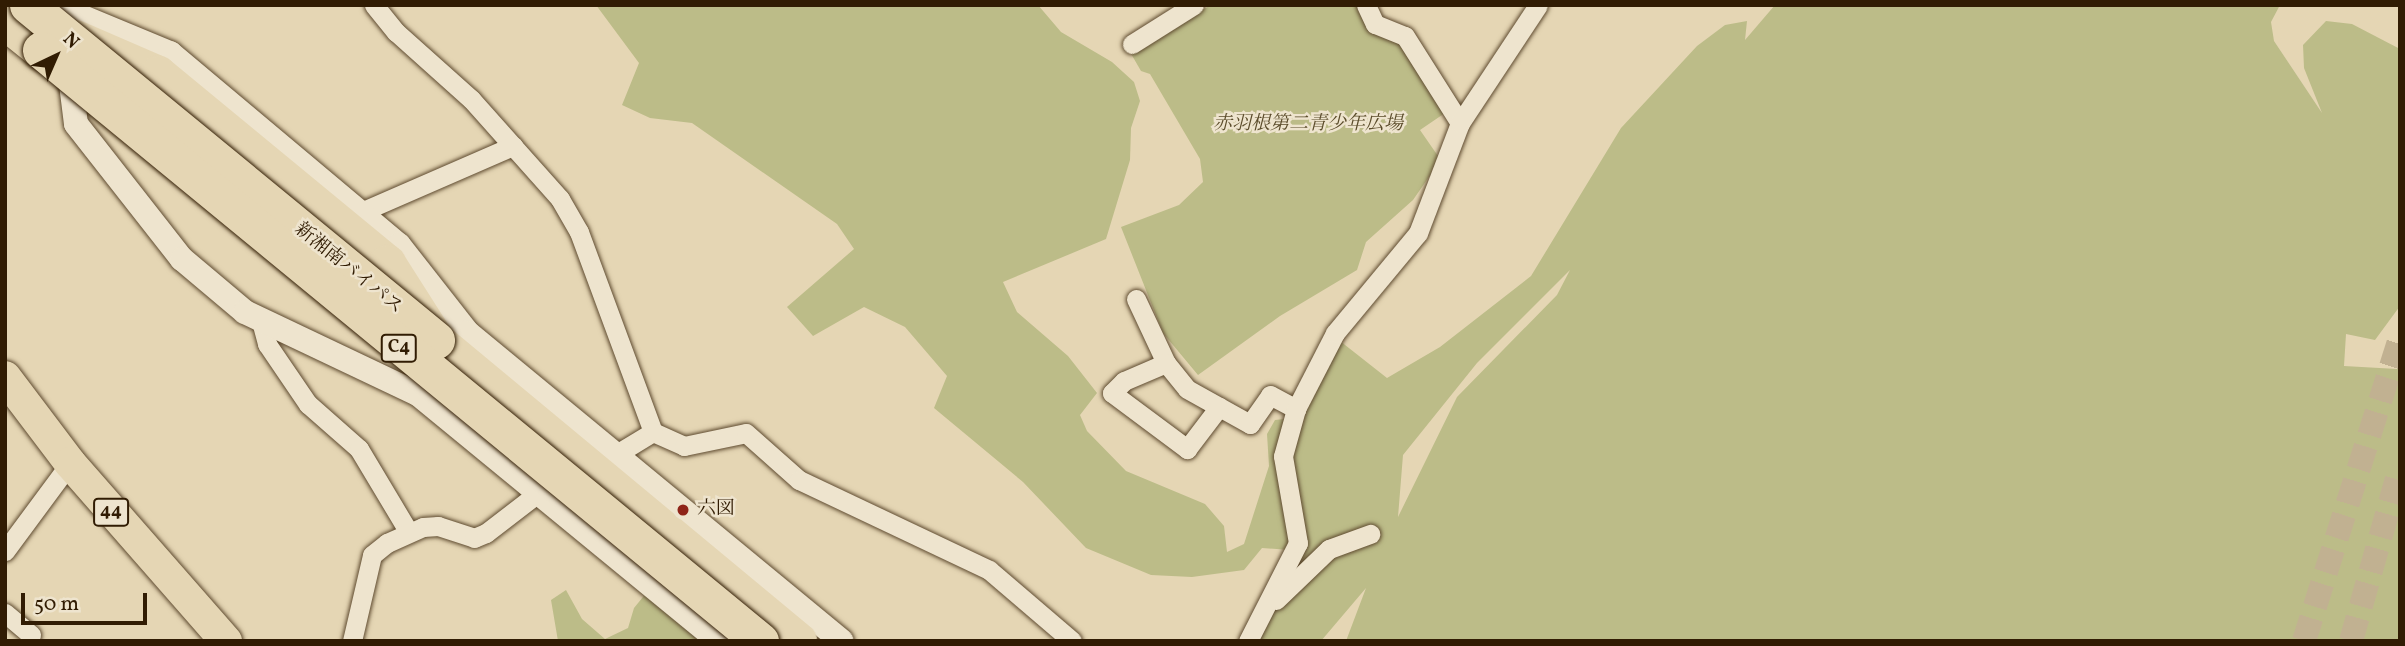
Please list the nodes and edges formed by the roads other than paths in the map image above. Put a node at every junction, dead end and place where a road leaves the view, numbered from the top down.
1 (374, 5) edge
2 (1194, 5) edge
3 (1366, 5) edge
4 (1538, 5) edge
5 (5, 7) edge
6 (35, 20) edge
7 (1132, 44) dead end
8 (1460, 123) junction
9 (513, 146) junction
10 (361, 212) junction
11 (1136, 299) dead end
12 (261, 321) junction
13 (427, 351) junction
14 (1166, 363) junction
15 (5, 377) edge
16 (1219, 407) junction
17 (1296, 409) junction
18 (653, 432) junction
19 (615, 455) junction
20 (70, 463) junction
21 (538, 493) junction
22 (408, 531) junction
23 (1370, 534) dead end
24 (5, 551) edge
25 (1267, 608) junction
26 (5, 613) edge
27 (31, 635) dead end
28 (1074, 639) edge
29 (226, 641) edge
30 (352, 641) edge
31 (719, 641) edge
32 (760, 641) edge
33 (798, 641) edge
34 (841, 641) edge
35 (1248, 641) edge

1 - 9 street
2 - 7 street
3 - 8 street
4 - 8 street
5 - 6 street
6 - 10 street
6 - 12 street
6 - 13 highway, 新湘南バイパス / C4, bridge
6 - 13 highway, bridge
8 - 17 street
9 - 10 street
9 - 18 street
10 - 19 street
11 - 14 street
12 - 21 street
12 - 22 street
13 - 32 highway, 新湘南バイパス / C4, bridge
13 - 33 highway, 新湘南バイパス / C4
14 - 16 street
14 - 16 street
15 - 20 main road, 44
16 - 17 street
17 - 25 street
18 - 19 street
18 - 28 street
19 - 34 street
20 - 24 street
20 - 29 main road, 44
21 - 22 street
21 - 31 street
22 - 30 street
23 - 25 street
25 - 35 street
26 - 27 street

